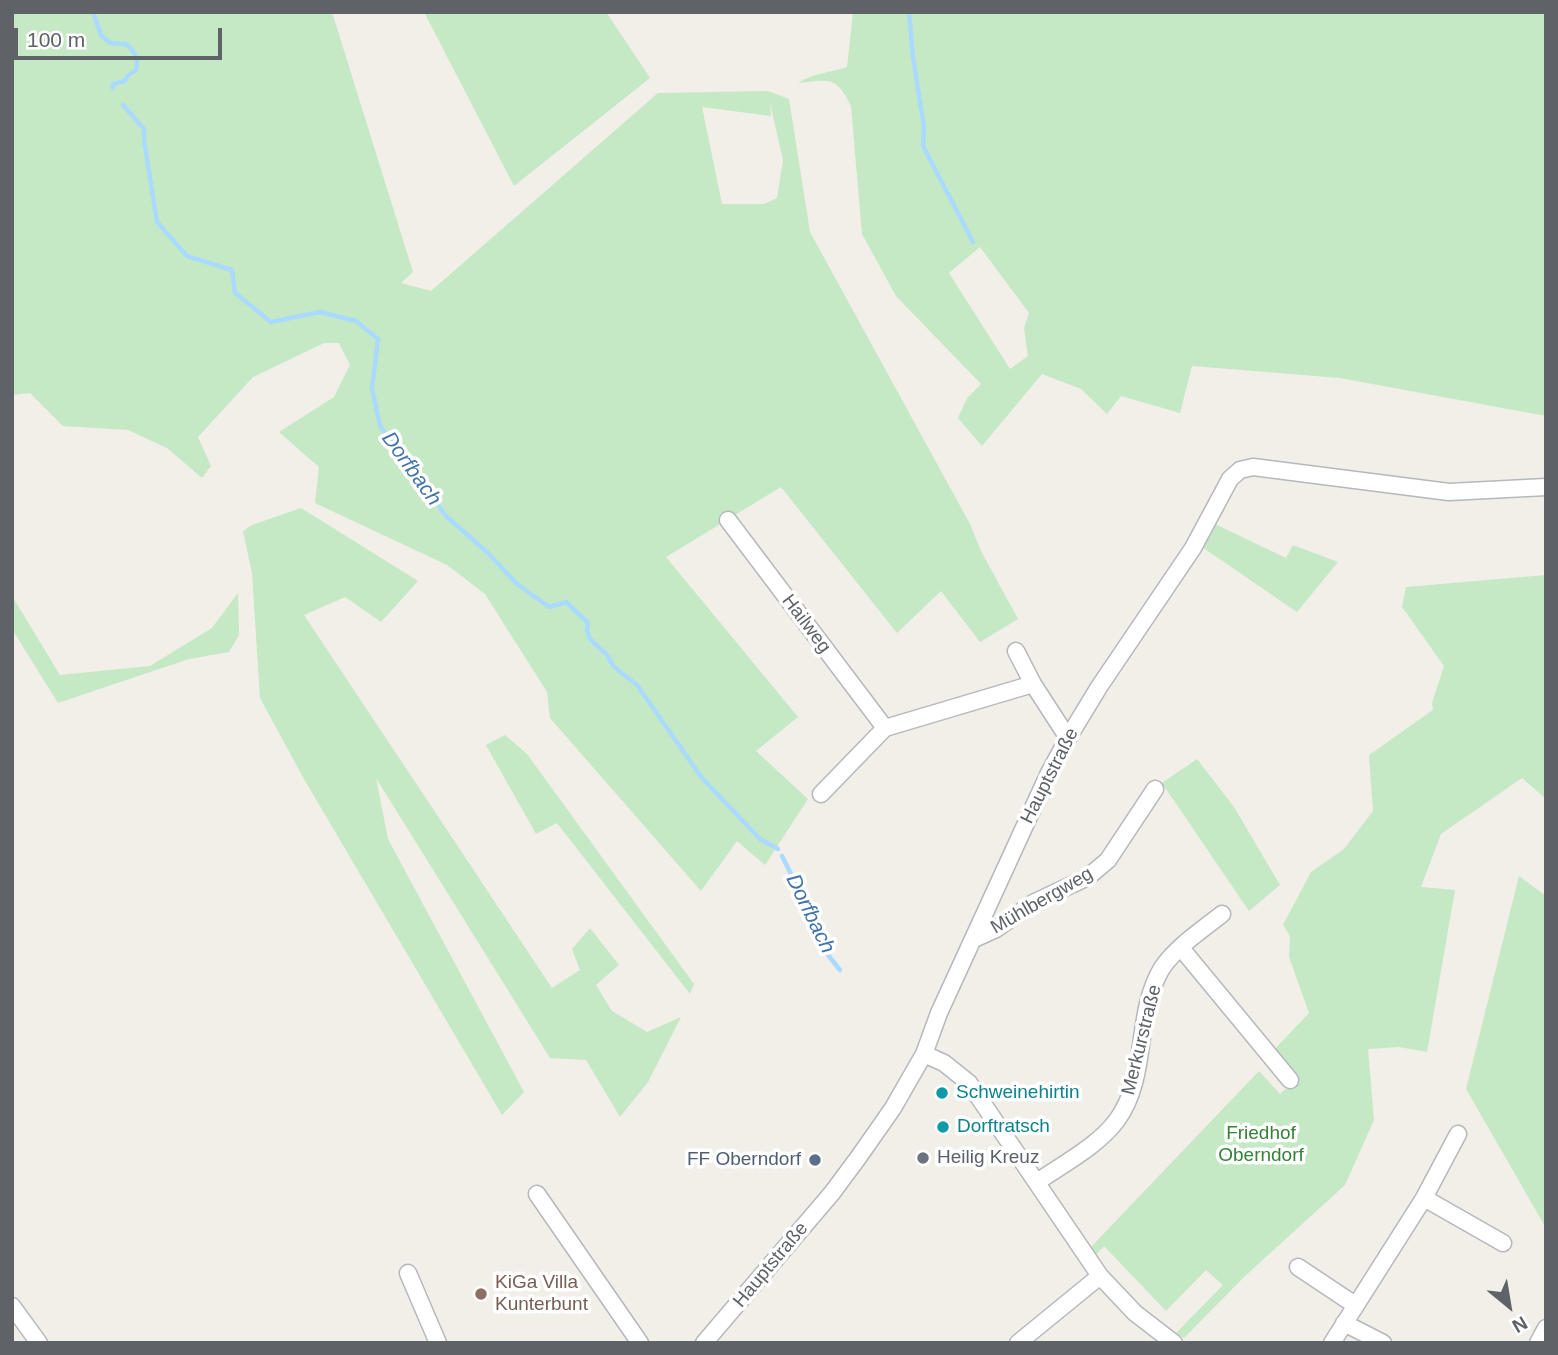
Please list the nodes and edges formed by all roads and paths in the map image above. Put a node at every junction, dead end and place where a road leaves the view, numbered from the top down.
1 (1546, 487) edge
2 (728, 520) dead end
3 (1016, 651) dead end
4 (1033, 684) junction
5 (885, 728) junction
6 (1068, 738) junction
7 (1155, 789) dead end
8 (821, 794) dead end
9 (1222, 915) dead end
10 (974, 939) junction
11 (1181, 948) junction
12 (924, 1054) junction
13 (1290, 1080) dead end
14 (1458, 1134) dead end
15 (1037, 1182) junction
16 (537, 1194) dead end
17 (1424, 1198) junction
18 (1503, 1244) dead end
19 (1298, 1267) dead end
20 (408, 1273) dead end
21 (1100, 1276) junction
22 (1355, 1305) junction
23 (12, 1306) edge
24 (1344, 1323) junction
25 (1546, 1328) edge
26 (39, 1343) edge
27 (438, 1343) edge
28 (640, 1343) edge
29 (704, 1343) edge
30 (1018, 1343) edge
31 (1174, 1343) edge
32 (1332, 1343) edge
33 (1383, 1343) edge
34 (1538, 1343) edge

1 - 6 street, Hauptstraße
2 - 5 street, Hailweg
3 - 4 street
4 - 5 street
4 - 6 street
5 - 8 street
6 - 10 street, Hauptstraße
7 - 10 street, Mühlbergweg
9 - 11 street, Merkurstraße
10 - 12 street, Hauptstraße
11 - 13 street
11 - 15 street, Merkurstraße
12 - 15 street
12 - 29 street, Hauptstraße
14 - 17 street
15 - 21 street
16 - 28 street
17 - 18 street
17 - 22 street
19 - 22 street
20 - 27 street
21 - 30 street
21 - 31 street
22 - 24 street
23 - 26 street
24 - 32 street
24 - 33 street
25 - 34 street

